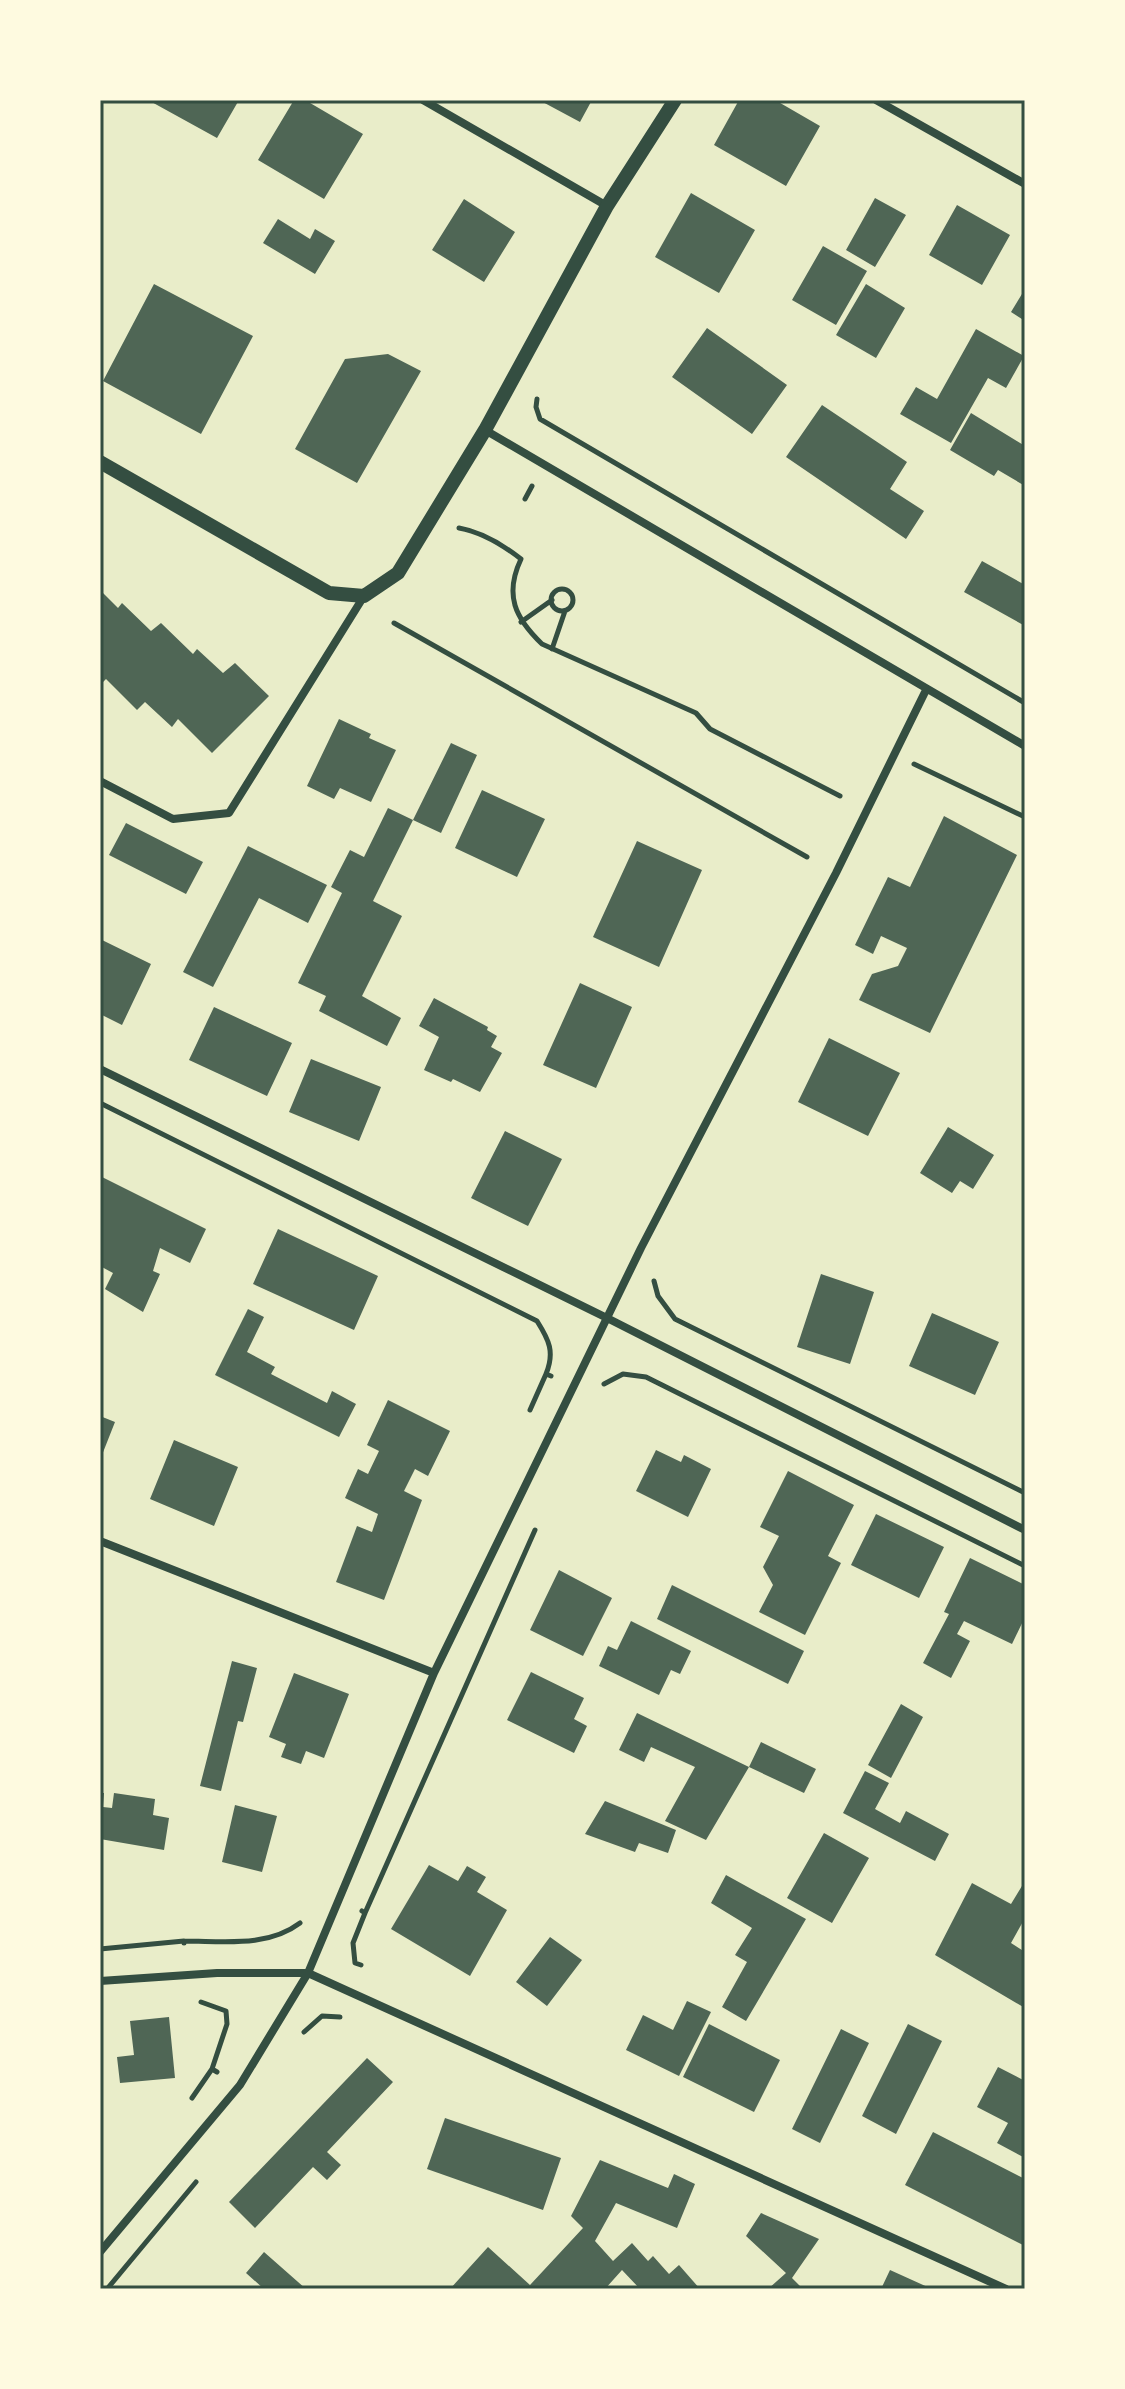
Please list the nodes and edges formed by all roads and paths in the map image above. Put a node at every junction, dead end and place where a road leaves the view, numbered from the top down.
1 (423, 100) edge
2 (675, 100) edge
3 (876, 100) edge
4 (1025, 184) edge
5 (607, 206) junction
6 (538, 394) dead end
7 (485, 430) junction
8 (100, 462) edge
9 (430, 522) junction
10 (364, 596) junction
11 (552, 600) junction
12 (565, 611) junction
13 (521, 622) junction
14 (394, 623) dead end
15 (552, 649) junction
16 (926, 690) junction
17 (1025, 703) edge
18 (1025, 746) edge
19 (894, 755) junction
20 (100, 781) edge
21 (840, 796) dead end
22 (1025, 817) edge
23 (807, 857) dead end
24 (100, 1069) edge
25 (100, 1103) edge
26 (653, 1279) dead end
27 (607, 1318) junction
28 (575, 1387) junction
29 (1025, 1493) edge
30 (537, 1526) dead end
31 (1025, 1530) edge
32 (100, 1541) edge
33 (1025, 1566) edge
34 (434, 1673) junction
35 (365, 1913) dead end
36 (308, 1973) junction
37 (100, 1981) edge
38 (195, 2001) dead end
39 (347, 2017) dead end
40 (303, 2033) dead end
41 (240, 2085) junction
42 (100, 2252) edge
43 (1006, 2289) edge

1 - 5 street
2 - 5 street
3 - 4 street
5 - 7 street
6 - 17 path
7 - 9 street
7 - 16 street
8 - 10 street
9 - 10 street
9 - 13 path
10 - 20 street
11 - 12 path
11 - 12 path
11 - 13 path
12 - 15 path
13 - 15 path
14 - 23 path
15 - 21 path
16 - 18 street
16 - 19 street
19 - 22 path
19 - 27 street
24 - 27 street
25 - 28 path
26 - 29 path
27 - 28 street
27 - 31 street
28 - 33 path
28 - 34 street
30 - 35 path
32 - 34 street
34 - 36 street
36 - 37 street
36 - 41 street
36 - 43 street
38 - 41 path
39 - 40 path
41 - 42 street

